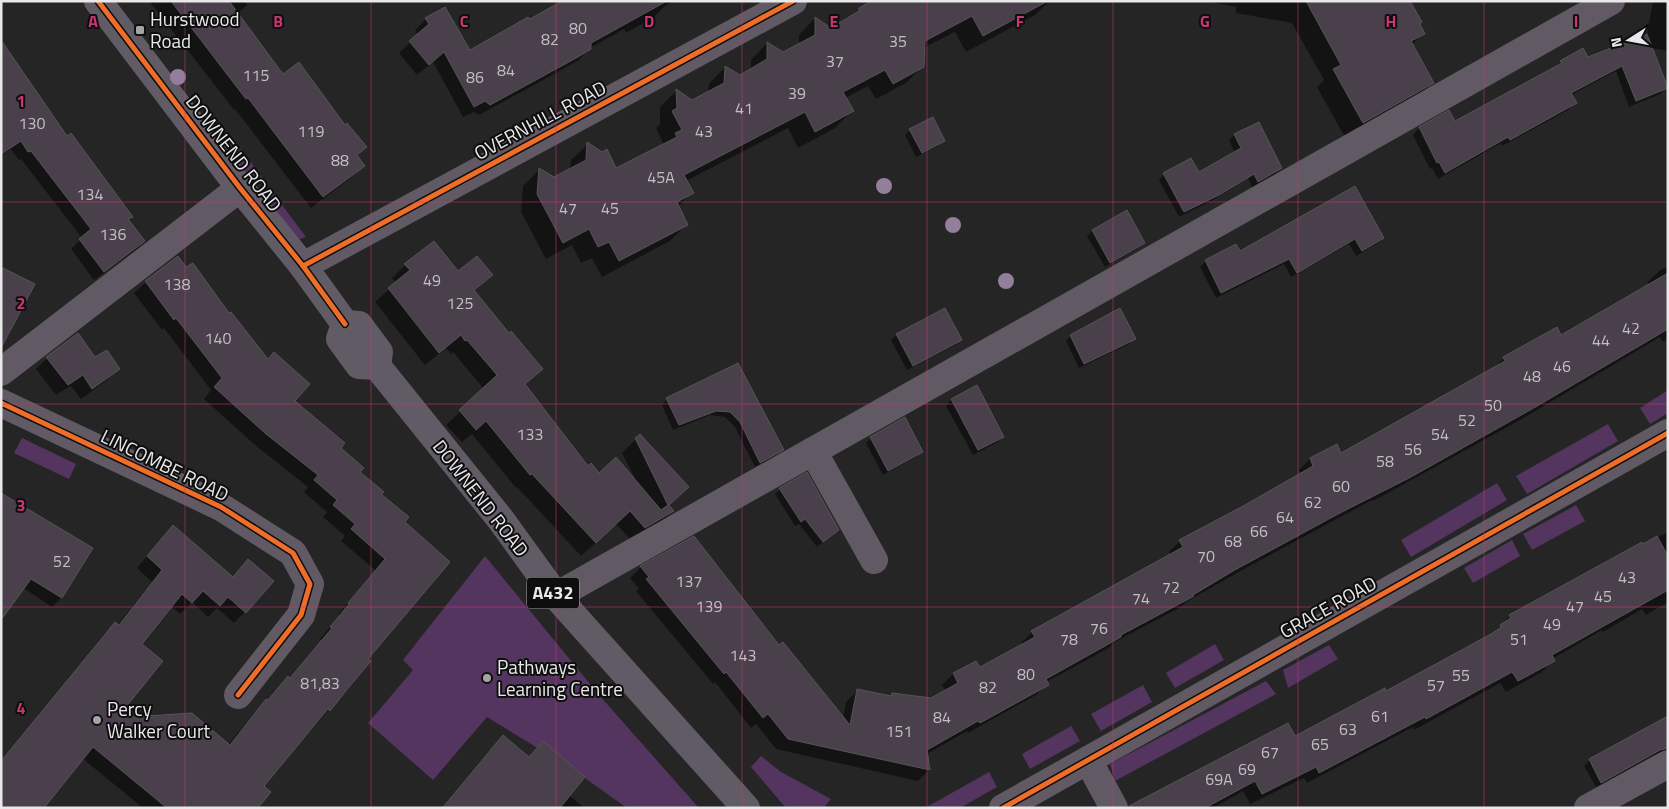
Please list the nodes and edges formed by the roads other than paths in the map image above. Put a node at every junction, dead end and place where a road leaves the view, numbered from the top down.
1 (98, 1) edge
2 (793, 1) edge
3 (1611, 1) edge
4 (240, 188) junction
5 (303, 266) junction
6 (1, 372) edge
7 (1, 403) edge
8 (1668, 433) edge
9 (813, 451) junction
10 (874, 560) dead end
11 (556, 596) junction
12 (238, 695) dead end
13 (1088, 760) junction
14 (1668, 764) edge
15 (746, 808) edge
16 (1003, 808) edge
17 (1114, 808) edge
18 (1588, 808) edge

1 - 4 main road, DOWNEND ROAD / A432
2 - 5 street, OVERNHILL ROAD
3 - 9 street
4 - 5 main road, DOWNEND ROAD / A432
4 - 6 street
5 - 11 main road, DOWNEND ROAD / A432
7 - 12 street, LINCOMBE ROAD
8 - 13 street, GRACE ROAD
9 - 10 street
9 - 11 street
11 - 15 main road, DOWNEND ROAD / A432
13 - 16 street, GRACE ROAD
13 - 17 street
14 - 18 street

